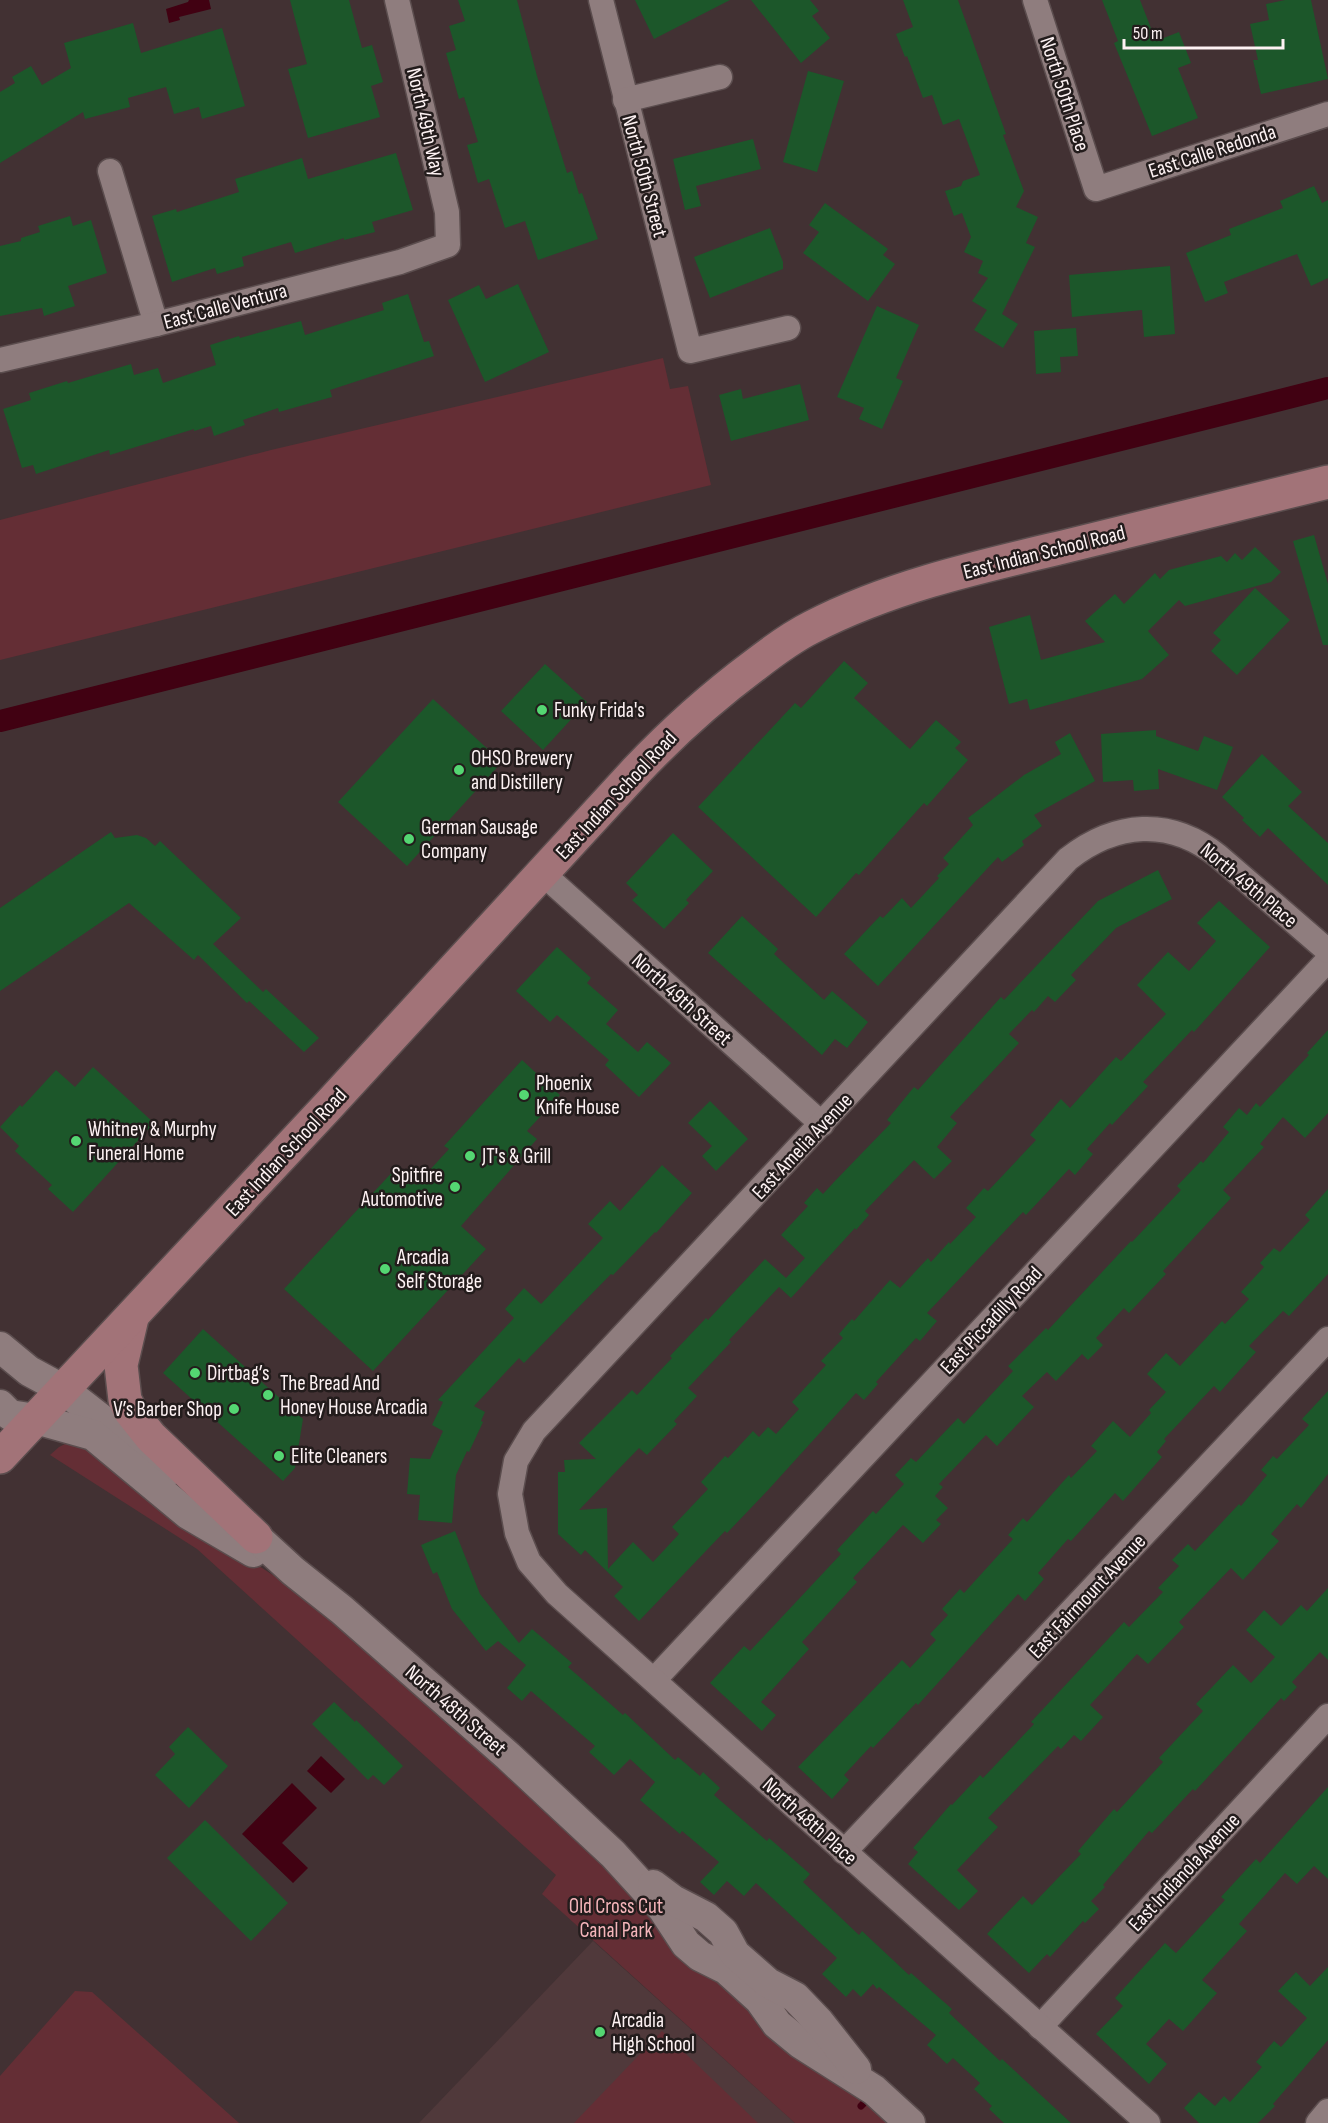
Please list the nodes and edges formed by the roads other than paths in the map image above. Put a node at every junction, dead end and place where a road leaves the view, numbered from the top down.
1 (397, 0) edge
2 (601, 0) edge
3 (1035, 0) edge
4 (720, 77) dead end
5 (625, 100) junction
6 (1328, 114) edge
7 (111, 171) dead end
8 (1095, 189) joint
9 (448, 245) joint
10 (156, 324) junction
11 (788, 328) dead end
12 (0, 360) edge
13 (1328, 482) edge
14 (1128, 830) joint
15 (542, 873) junction
16 (1328, 951) edge
17 (1328, 960) edge
18 (822, 1124) junction
19 (132, 1317) junction
20 (1328, 1339) edge
21 (0, 1347) edge
22 (0, 1373) edge
23 (64, 1389) junction
24 (0, 1406) edge
25 (36, 1419) junction
26 (0, 1457) edge
27 (510, 1494) joint
28 (256, 1537) junction
29 (293, 1571) junction
30 (654, 1680) junction
31 (1328, 1716) edge
32 (844, 1852) junction
33 (1040, 2027) junction
34 (1328, 2111) edge
35 (910, 2123) edge
36 (1148, 2123) edge
37 (1318, 2123) edge

1 - 9 street, North 49th Way
2 - 5 street, North 50th Street
3 - 8 street, North 50th Place
4 - 5 street
5 - 11 street, North 50th Street
6 - 8 street, East Calle Redonda
7 - 10 street
9 - 10 street, East Calle Ventura
10 - 12 street, East Calle Ventura
13 - 15 main road, East Indian School Road
14 - 16 street, North 49th Place
14 - 18 street, East Amelia Avenue
15 - 18 street, North 49th Street
15 - 19 main road, East Indian School Road
17 - 30 street, East Piccadilly Road
18 - 27 street, East Amelia Avenue
19 - 23 main road, East Indian School Road
19 - 28 main road
20 - 32 street, East Fairmount Avenue
21 - 23 street, North 48th Street
22 - 25 street
23 - 25 main road, East Indian School Road
23 - 28 street, North 48th Street
24 - 25 street, North 48th Street
25 - 26 main road, East Indian School Road
25 - 29 street, North 48th Street
27 - 30 street, North 48th Place
28 - 29 street, North 48th Street
29 - 35 street, North 48th Street
30 - 32 street, North 48th Place
31 - 33 street, East Indianola Avenue
32 - 33 street, North 48th Place
33 - 36 street, North 48th Place
34 - 37 street

